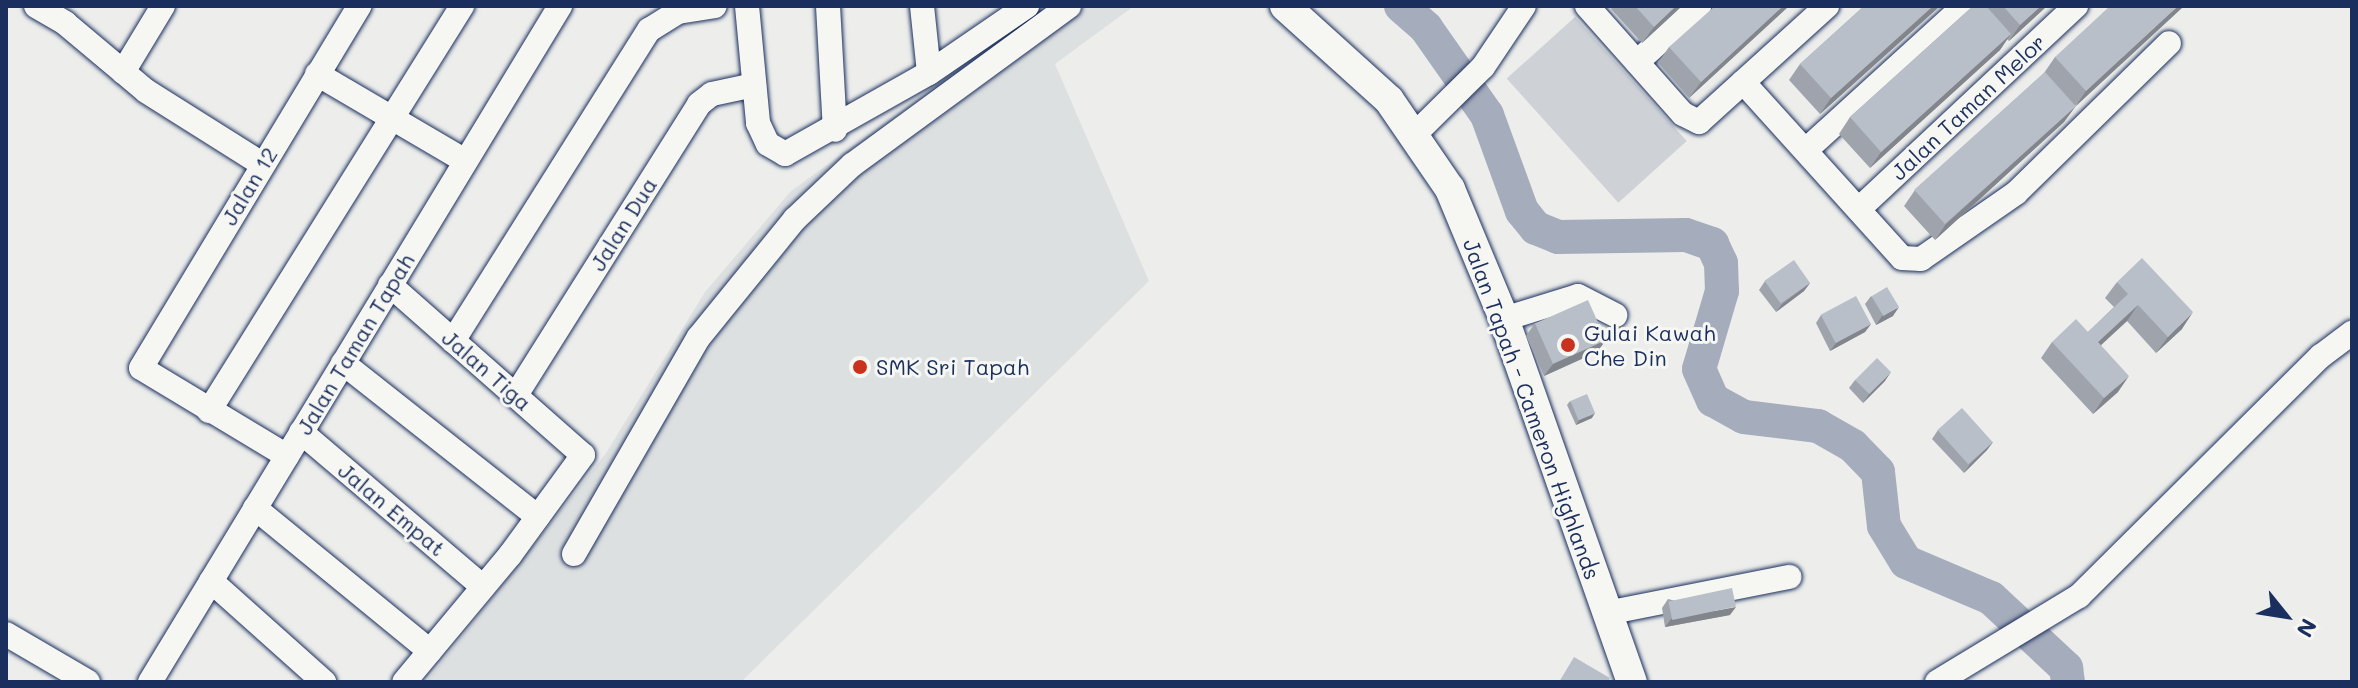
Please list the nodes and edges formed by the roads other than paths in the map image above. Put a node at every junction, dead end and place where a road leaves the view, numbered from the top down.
1 (36, 6) edge
2 (163, 6) edge
3 (359, 6) edge
4 (462, 6) edge
5 (560, 6) edge
6 (715, 6) edge
7 (747, 6) edge
8 (828, 6) edge
9 (922, 6) edge
10 (1069, 6) edge
11 (1285, 6) edge
12 (1524, 6) edge
13 (1587, 6) edge
14 (1699, 6) edge
15 (1827, 6) edge
16 (1964, 6) edge
17 (2076, 6) edge
18 (1014, 11) edge
19 (70, 14) edge
20 (2169, 43) dead end
21 (1637, 62) junction
22 (123, 72) junction
23 (929, 73) junction
24 (317, 74) junction
25 (1743, 82) junction
26 (754, 85) junction
27 (391, 118) junction
28 (835, 130) junction
29 (1415, 134) junction
30 (1806, 150) junction
31 (465, 161) junction
32 (262, 164) junction
33 (1860, 208) junction
34 (390, 285) junction
35 (1615, 315) dead end
36 (1504, 319) junction
37 (2352, 333) edge
38 (453, 341) junction
39 (343, 363) junction
40 (516, 395) junction
41 (209, 411) junction
42 (301, 432) junction
43 (287, 456) junction
44 (255, 508) junction
45 (538, 517) junction
46 (574, 554) dead end
47 (1789, 577) dead end
48 (211, 581) junction
49 (483, 587) junction
50 (1607, 613) junction
51 (6, 634) edge
52 (430, 651) junction
53 (319, 680) edge
54 (88, 682) edge
55 (150, 682) edge
56 (404, 682) edge
57 (1632, 682) edge
58 (1937, 682) edge

1 - 19 street
2 - 22 street
3 - 24 street, Jalan 12
4 - 27 street
5 - 31 street, Jalan Taman Tapah
6 - 38 street
7 - 26 street
8 - 28 street
9 - 23 street
10 - 46 street
11 - 29 main road, Jalan Tapah - Cameron Highlands
12 - 29 street
13 - 21 street
14 - 21 street
15 - 25 street
16 - 30 street
17 - 33 street, Jalan Taman Melor
18 - 23 street
19 - 22 street
20 - 33 street
21 - 25 street
22 - 32 street
23 - 28 street
24 - 27 street
24 - 32 street, Jalan 12
25 - 30 street
26 - 28 street
26 - 40 street, Jalan Dua
27 - 31 street
27 - 41 street
29 - 36 main road, Jalan Tapah - Cameron Highlands
30 - 33 street
31 - 34 street, Jalan Taman Tapah
32 - 41 street, Jalan 12
34 - 38 street, Jalan Tiga
34 - 39 street, Jalan Taman Tapah
35 - 36 street
36 - 50 main road, Jalan Tapah - Cameron Highlands
37 - 58 street
38 - 40 street, Jalan Tiga
39 - 42 street, Jalan Taman Tapah
39 - 45 street
40 - 45 street, Jalan Tiga
41 - 43 street
42 - 43 street, Jalan Taman Tapah
42 - 49 street, Jalan Empat
43 - 44 street, Jalan Taman Tapah
44 - 48 street, Jalan Taman Tapah
44 - 52 street
45 - 49 street
47 - 50 street
48 - 53 street
48 - 55 street, Jalan Taman Tapah
49 - 52 street
50 - 57 main road, Jalan Tapah - Cameron Highlands
51 - 54 street
52 - 56 street

